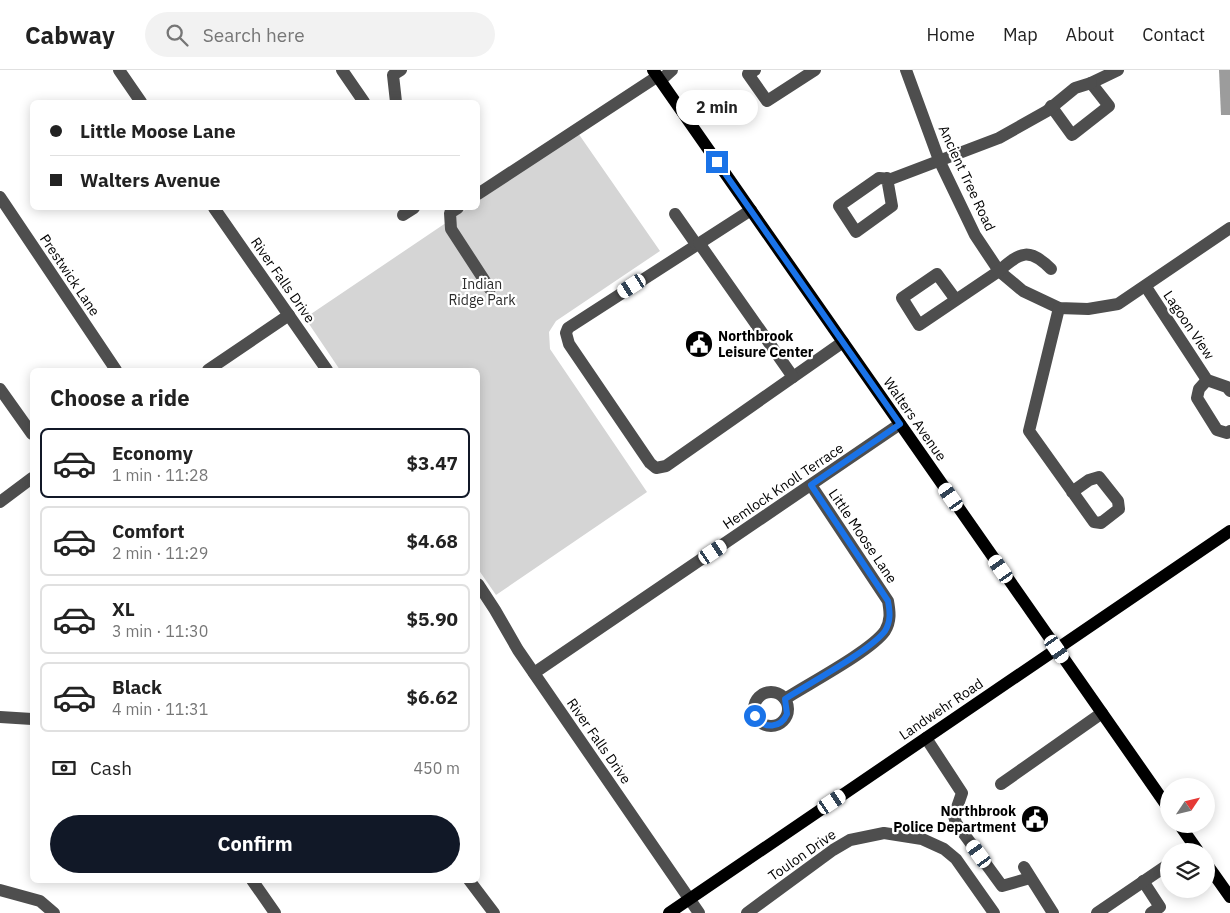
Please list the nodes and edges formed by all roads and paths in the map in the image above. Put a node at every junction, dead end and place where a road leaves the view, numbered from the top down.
1 (119, 70) edge
2 (342, 70) edge
3 (386, 70) edge
4 (401, 70) edge
5 (672, 70) edge
6 (755, 70) edge
7 (906, 70) edge
8 (1118, 70) edge
9 (806, 72) edge
10 (657, 75) edge
11 (394, 82) junction
12 (1091, 83) junction
13 (140, 100) edge
14 (363, 100) edge
15 (393, 100) edge
16 (1051, 106) junction
17 (939, 160) junction
18 (887, 178) junction
19 (480, 189) edge
20 (0, 197) edge
21 (215, 210) edge
22 (411, 210) edge
23 (454, 210) edge
24 (751, 210) junction
25 (675, 214) dead end
26 (403, 215) dead end
27 (1230, 228) edge
28 (698, 243) junction
29 (1052, 269) dead end
30 (999, 270) junction
31 (1146, 287) junction
32 (490, 289) dead end
33 (956, 300) dead end
34 (1059, 308) junction
35 (289, 315) junction
36 (843, 342) junction
37 (115, 368) edge
38 (211, 368) edge
39 (326, 368) edge
40 (793, 377) junction
41 (1207, 380) junction
42 (0, 389) edge
43 (1230, 391) edge
44 (900, 424) junction
45 (30, 431) edge
46 (1230, 431) edge
47 (30, 480) edge
48 (811, 485) junction
49 (1072, 492) dead end
50 (0, 502) edge
51 (1230, 531) edge
52 (480, 587) edge
53 (1057, 649) junction
54 (534, 673) junction
55 (785, 699) dead end
56 (1102, 714) junction
57 (0, 716) edge
58 (30, 719) edge
59 (926, 738) junction
60 (1001, 784) dead end
61 (1160, 797) edge
62 (1160, 870) edge
63 (1215, 876) edge
64 (1143, 881) junction
65 (254, 883) edge
66 (471, 883) edge
67 (0, 890) edge
68 (1230, 897) edge
69 (690, 899) junction
70 (54, 913) edge
71 (275, 913) edge
72 (494, 913) edge
73 (669, 913) edge
74 (699, 913) edge
75 (747, 913) edge
76 (994, 913) edge
77 (1053, 913) edge
78 (1096, 913) edge
79 (1151, 913) edge

1 - 13 street
2 - 14 street
3 - 11 street
4 - 11 street
5 - 10 street
6 - 9 street
7 - 17 street, Ancient Tree Road
8 - 12 street
10 - 19 street
10 - 24 main road, Walters Avenue
11 - 15 street
12 - 16 street
12 - 16 street
16 - 17 street
17 - 18 street
17 - 30 street, Ancient Tree Road
18 - 18 street
20 - 37 street, Prestwick Lane
21 - 35 street, River Falls Drive
22 - 26 street
23 - 32 street
24 - 28 street
24 - 36 main road, Walters Avenue
25 - 28 street
27 - 31 street, Ancient Tree Road
28 - 40 street
28 - 40 street
29 - 30 street
30 - 33 street
30 - 34 street, Ancient Tree Road
31 - 34 street, Ancient Tree Road
31 - 41 street, Lagoon View
34 - 49 street
35 - 38 street
35 - 39 street, River Falls Drive
36 - 40 street
36 - 44 main road, Walters Avenue
41 - 43 street, Lagoon View
41 - 46 street, Lagoon View
42 - 45 street
44 - 48 street, Hemlock Knoll Terrace
44 - 53 main road, Walters Avenue
47 - 50 street
48 - 54 street, Hemlock Knoll Terrace
48 - 55 street, Little Moose Lane
51 - 53 main road, Landwehr Road
52 - 54 street, River Falls Drive
53 - 56 main road, Walters Avenue
53 - 59 main road, Landwehr Road
54 - 69 street, River Falls Drive
56 - 60 street
56 - 61 main road, Walters Avenue
57 - 58 street
59 - 69 main road, Landwehr Road
59 - 77 street
62 - 64 street
63 - 68 main road
64 - 78 street
64 - 79 street
65 - 71 street
66 - 72 street
67 - 70 street
69 - 73 main road, Landwehr Road
69 - 74 street, River Falls Drive
75 - 76 street, Toulon Drive

